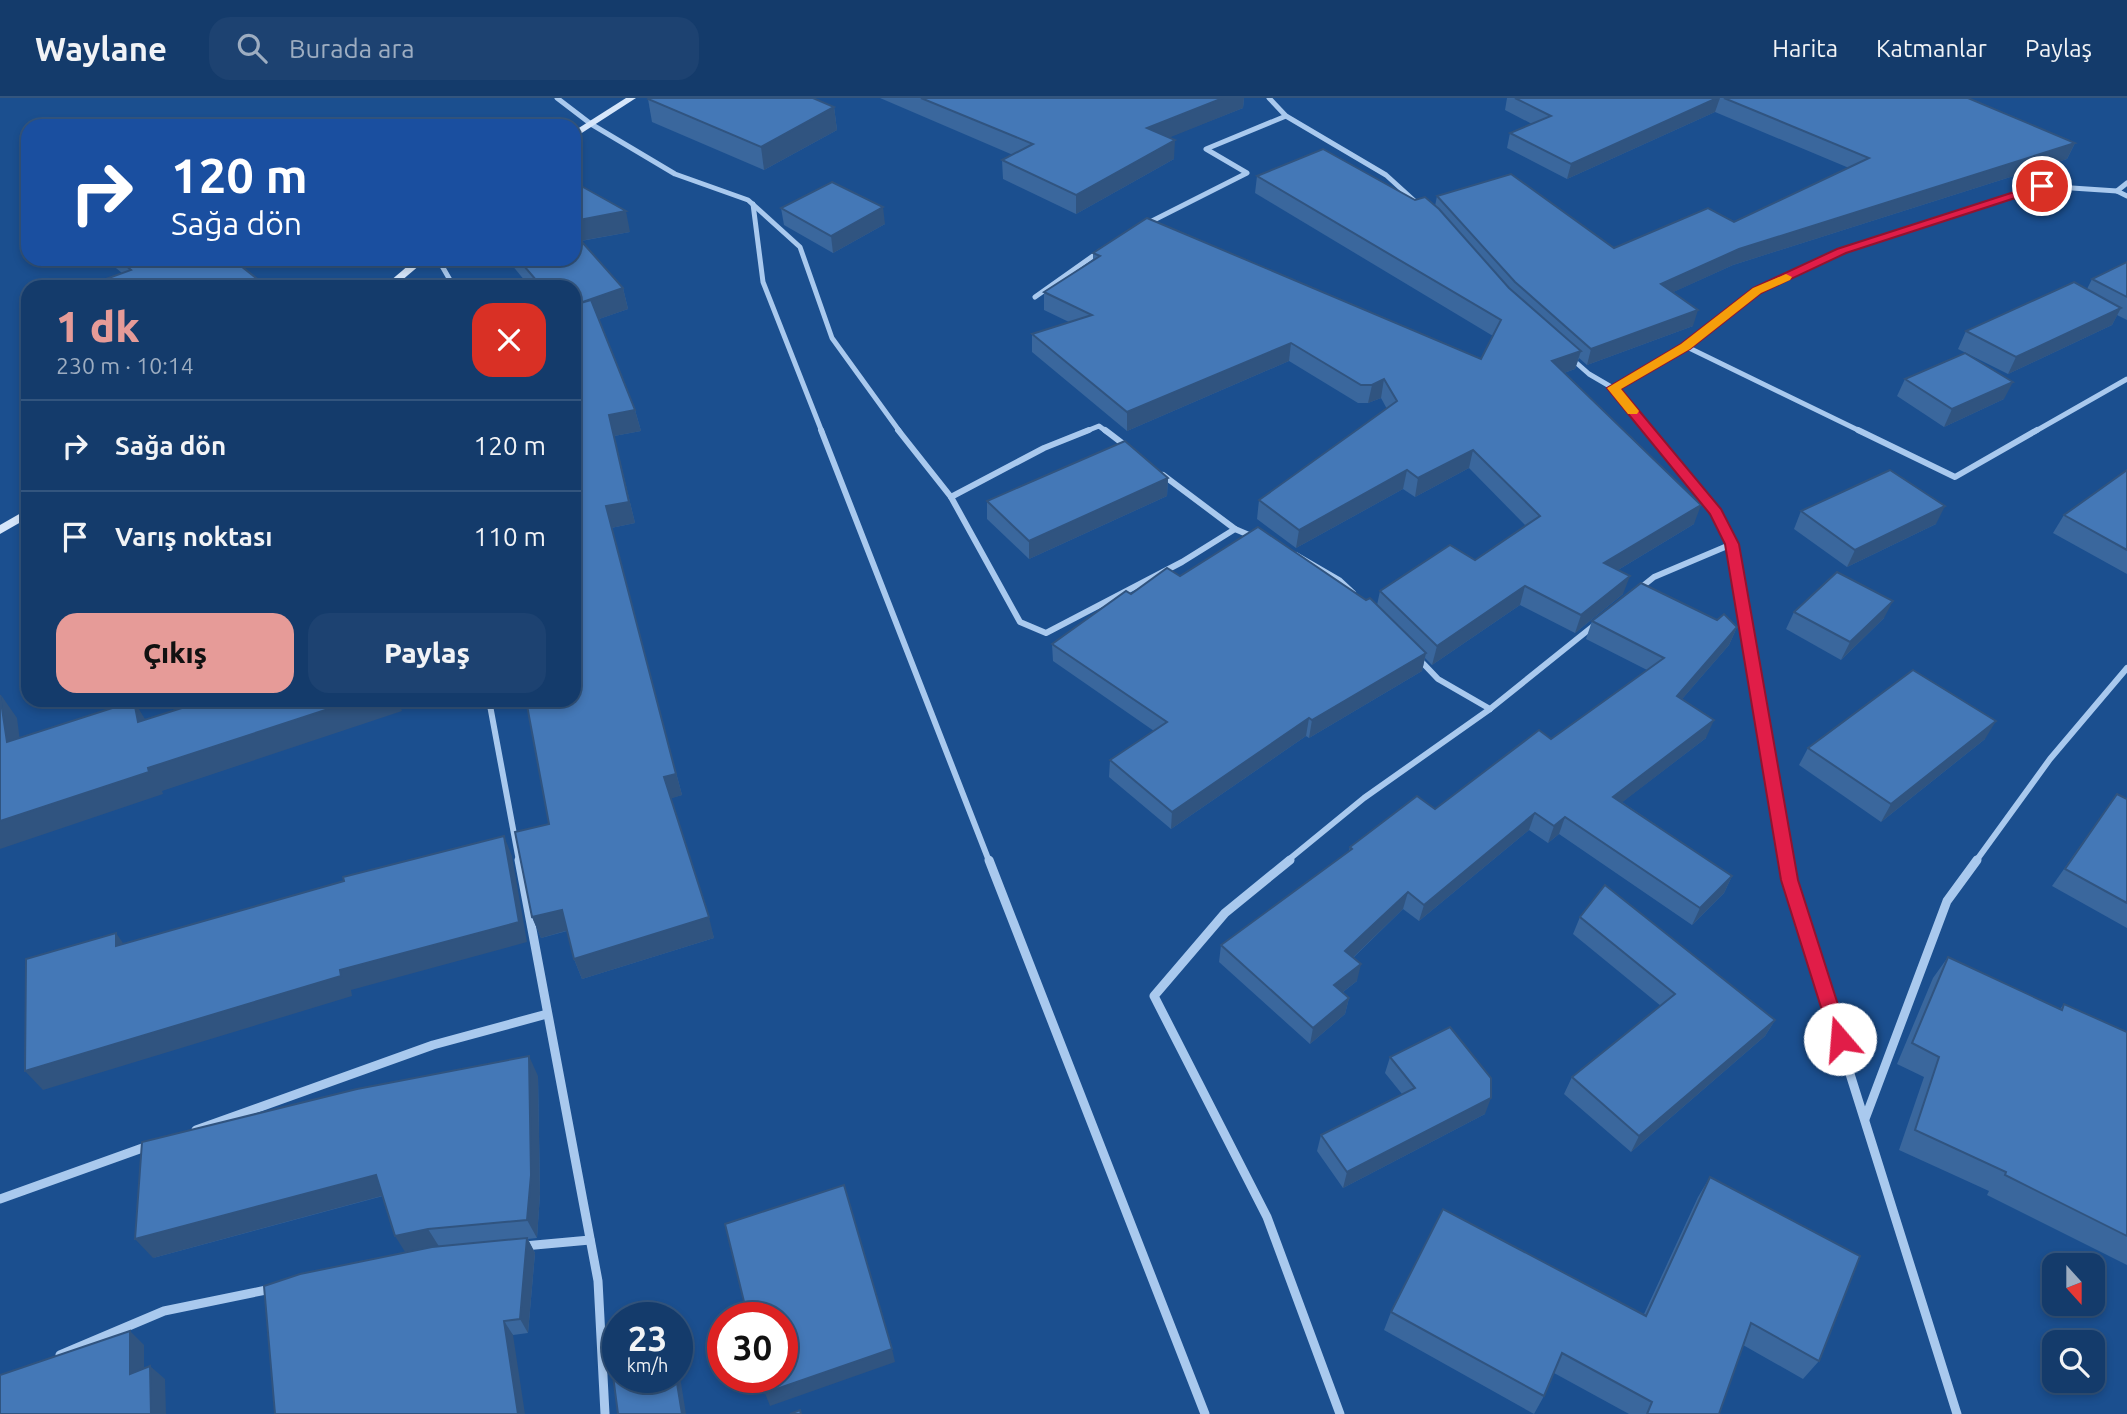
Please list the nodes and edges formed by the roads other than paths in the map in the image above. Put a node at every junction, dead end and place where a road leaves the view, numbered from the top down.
1 (557, 98) edge
2 (632, 98) edge
3 (1269, 98) edge
4 (1286, 116) junction
5 (591, 124) junction
6 (581, 130) edge
7 (2127, 183) edge
8 (2117, 191) junction
9 (2127, 196) edge
10 (752, 204) junction
11 (1430, 215) edge
12 (1141, 226) edge
13 (1108, 246) edge
14 (414, 266) edge
15 (396, 280) edge
16 (1035, 297) dead end
17 (1685, 346) junction
18 (1569, 356) edge
19 (2127, 380) edge
20 (1613, 388) junction
21 (1130, 450) edge
22 (1152, 466) edge
23 (951, 497) junction
24 (21, 517) edge
25 (1235, 529) junction
26 (0, 530) edge
27 (1259, 539) edge
28 (1732, 544) junction
29 (1283, 549) edge
30 (1633, 594) edge
31 (1357, 598) edge
32 (1603, 618) edge
33 (1411, 652) edge
34 (2127, 668) edge
35 (490, 707) edge
36 (1490, 709) junction
37 (547, 1014) junction
38 (1865, 1119) junction
39 (181, 1135) edge
40 (155, 1144) edge
41 (0, 1199) edge
42 (590, 1240) junction
43 (508, 1248) edge
44 (282, 1287) edge
45 (50, 1359) edge
46 (605, 1414) edge
47 (1205, 1414) edge
48 (1340, 1414) edge
49 (1957, 1414) edge

1 - 5 street
2 - 5 street
3 - 4 street
4 - 11 street
4 - 12 street
5 - 6 street
5 - 10 street
7 - 8 street
8 - 9 street
8 - 17 street
10 - 23 street
10 - 47 street
13 - 16 street
14 - 15 street
17 - 19 street
17 - 20 street
18 - 20 street
20 - 28 street
21 - 23 street
22 - 25 street
23 - 25 street
24 - 26 street
25 - 27 street
28 - 30 street
28 - 38 street
29 - 31 street
32 - 36 street
33 - 36 street
34 - 38 street
35 - 37 street
36 - 48 street
37 - 39 street
37 - 42 street
38 - 49 street
40 - 41 street
42 - 43 street
42 - 46 street
44 - 45 street

